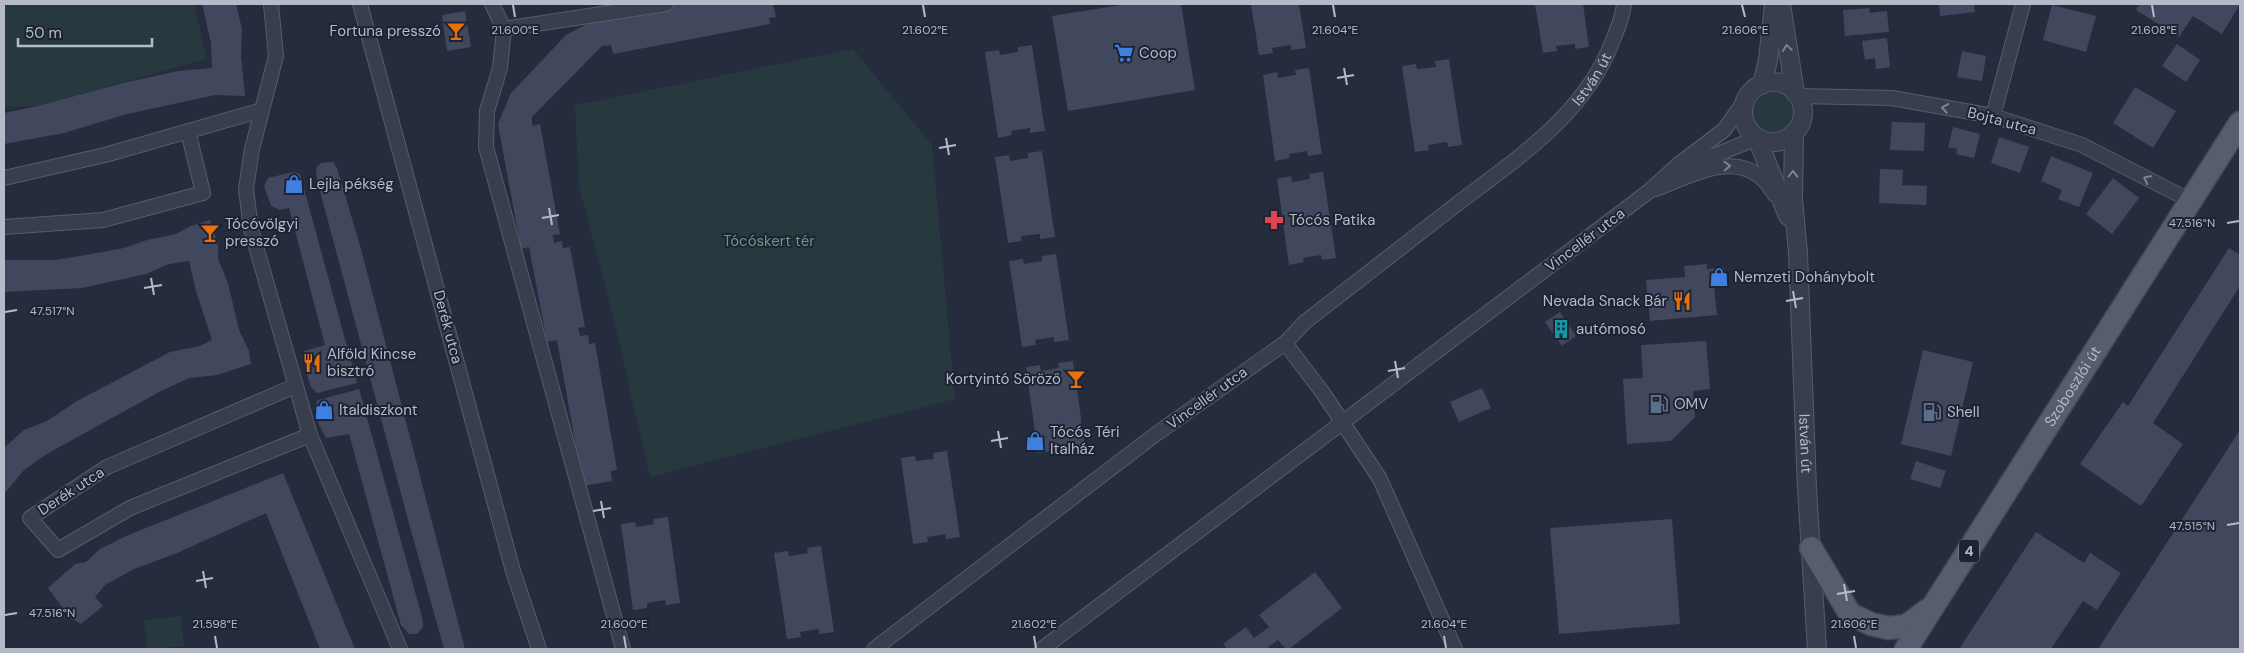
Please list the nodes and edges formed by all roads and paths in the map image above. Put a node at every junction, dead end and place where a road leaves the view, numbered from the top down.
1 (271, 4) edge
2 (360, 4) edge
3 (492, 4) edge
4 (666, 4) edge
5 (1624, 4) edge
6 (1774, 4) edge
7 (1781, 4) edge
8 (2023, 4) edge
9 (504, 29) junction
10 (1762, 85) junction
11 (1797, 94) junction
12 (1746, 98) junction
13 (262, 110) junction
14 (1993, 116) junction
15 (2240, 123) edge
16 (188, 131) junction
17 (1794, 133) junction
18 (1757, 138) junction
19 (1538, 143) joint
20 (4, 178) edge
21 (1648, 192) junction
22 (2191, 201) junction
23 (4, 227) edge
24 (1795, 238) junction
25 (1285, 343) junction
26 (295, 386) junction
27 (1343, 422) junction
28 (310, 435) junction
29 (1811, 548) junction
30 (1934, 605) junction
31 (400, 649) edge
32 (539, 649) edge
33 (623, 649) edge
34 (874, 649) edge
35 (1042, 649) edge
36 (1455, 649) edge
37 (1817, 649) edge
38 (1906, 649) edge

1 - 13 street
2 - 32 street, Derék utca
3 - 9 street
4 - 9 street
5 - 19 street, István út
6 - 10 street
11 -> 7 street
8 - 14 street
9 - 33 street
10 - 11 street
10 - 12 street
14 -> 11 street, Bojta utca
11 - 17 street
12 - 18 street
12 - 21 street, Vincellér utca
13 - 16 street
13 - 26 street
22 -> 14 street, Bojta utca
15 - 22 main road, Szoboszlói út / 4
16 - 20 street
16 - 23 street
17 - 18 street
24 -> 17 street, István út
18 - 21 street, Vincellér utca
18 - 24 street, István út
19 - 25 street, Vincellér utca
21 -> 24 street
21 - 27 street, Vincellér utca
22 - 30 main road, Szoboszlói út / 4
24 - 29 street, István út
25 - 27 street
25 - 34 street, Vincellér utca
26 - 28 street
26 - 28 street, Derék utca
27 - 35 street, Vincellér utca
27 - 36 street
28 - 31 street
29 - 30 main road
29 - 37 street, István út
30 - 38 main road, Szoboszlói út / 4

